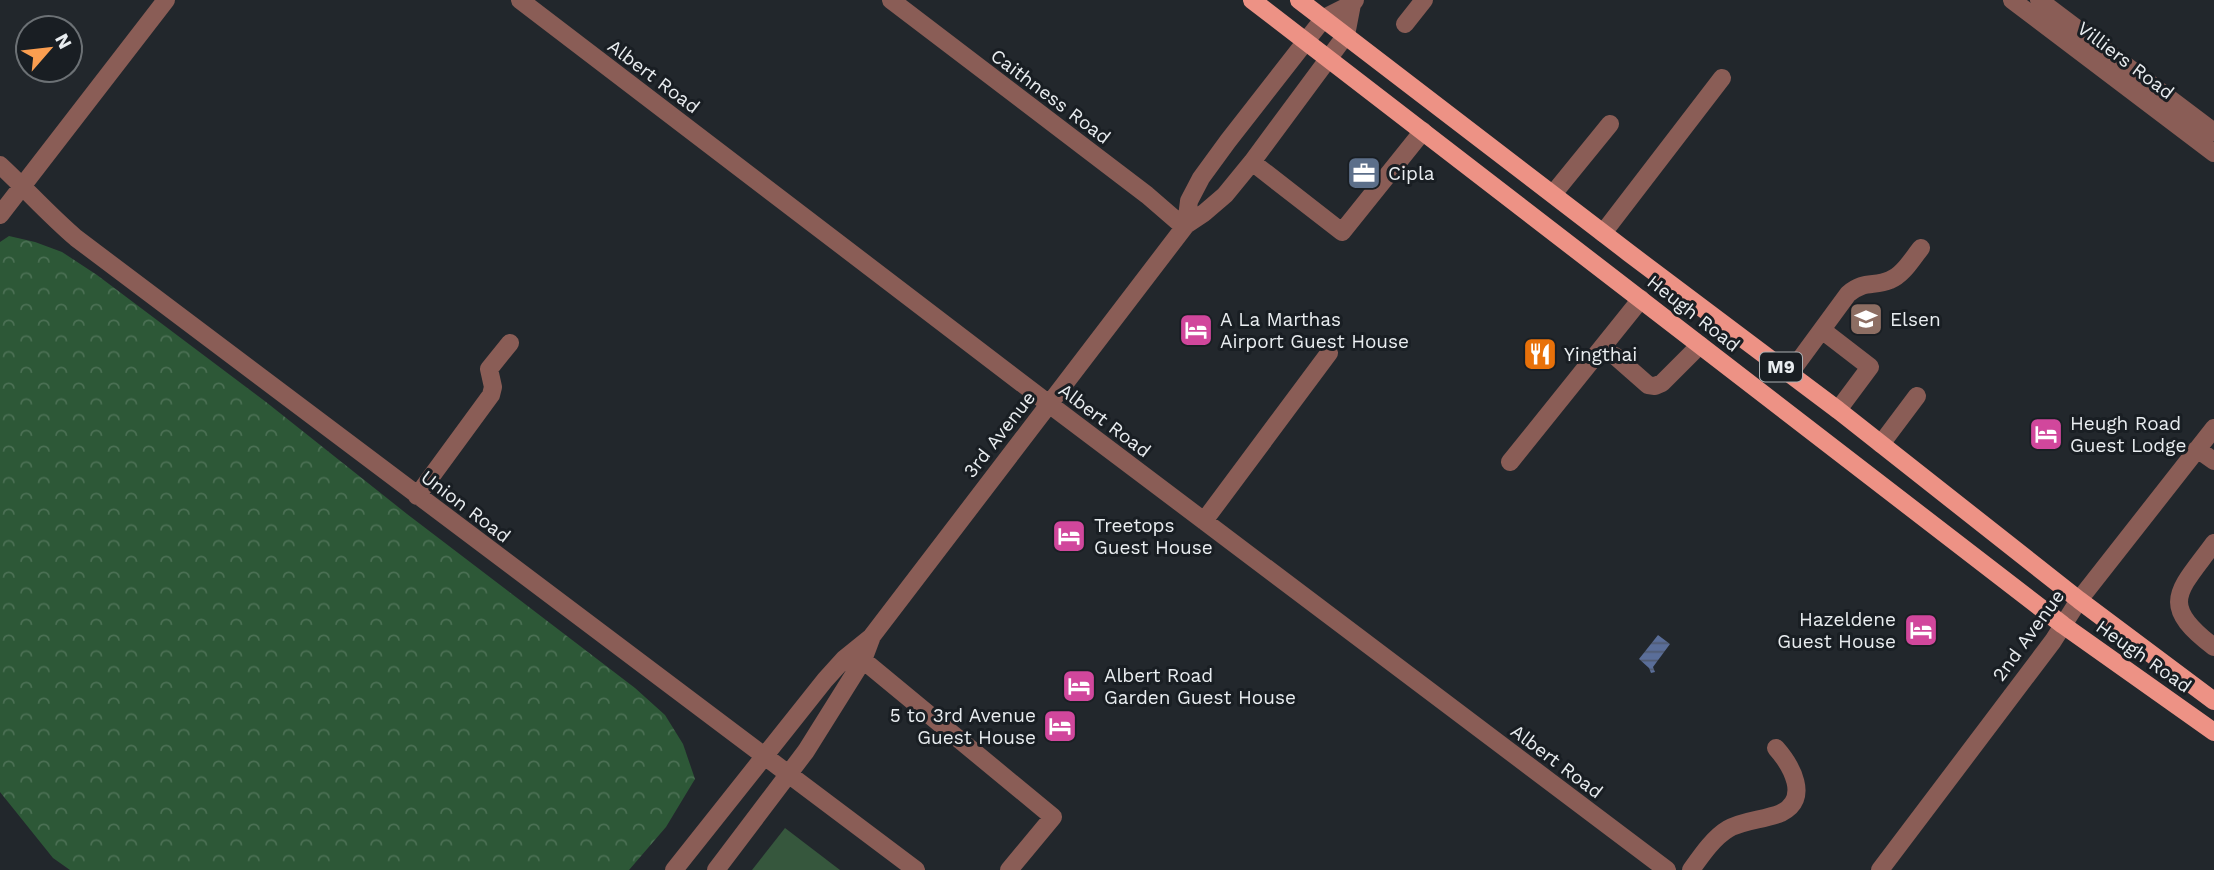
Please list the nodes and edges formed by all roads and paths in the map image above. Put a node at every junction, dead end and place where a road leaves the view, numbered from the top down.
1 (166, 0) edge
2 (520, 0) edge
3 (891, 0) edge
4 (1252, 0) edge
5 (1299, 0) edge
6 (1424, 0) edge
7 (2012, 0) edge
8 (2039, 0) edge
9 (1353, 2) edge
10 (1324, 18) junction
11 (1405, 24) dead end
12 (1346, 35) junction
13 (1306, 41) junction
14 (1329, 59) junction
15 (1722, 78) dead end
16 (1610, 124) dead end
17 (1423, 131) junction
18 (2214, 132) edge
19 (2214, 153) edge
20 (1252, 162) junction
21 (0, 165) edge
22 (22, 185) junction
23 (1553, 194) junction
24 (0, 215) edge
25 (1185, 226) junction
26 (1603, 233) junction
27 (1920, 248) dead end
28 (1641, 299) junction
29 (1822, 330) junction
30 (510, 342) dead end
31 (1700, 345) junction
32 (1329, 354) dead end
33 (1615, 356) dead end
34 (1790, 373) junction
35 (1917, 396) dead end
36 (1049, 404) junction
37 (1838, 410) junction
38 (2214, 428) edge
39 (1881, 444) junction
40 (2197, 449) junction
41 (2214, 461) edge
42 (1510, 462) dead end
43 (417, 496) junction
44 (1204, 521) junction
45 (2214, 543) edge
46 (2079, 600) junction
47 (2063, 625) junction
48 (872, 636) junction
49 (2214, 647) edge
50 (863, 660) junction
51 (2214, 701) edge
52 (2214, 732) edge
53 (1776, 748) dead end
54 (764, 755) junction
55 (789, 774) junction
56 (674, 870) edge
57 (716, 870) edge
58 (916, 870) edge
59 (1009, 870) edge
60 (1667, 870) edge
61 (1692, 870) edge
62 (1880, 870) edge

1 - 22 street
2 - 36 street, Albert Road
3 - 25 street, Caithness Road
4 - 13 main road, Heugh Road / M9
5 - 10 main road, Heugh Road / M9
6 - 11 street
7 - 19 street, Villiers Road
8 - 18 street, Villiers Road
9 - 10 street, 3rd Avenue
9 - 12 street, 3rd Avenue
10 - 12 main road, Heugh Road / M9
10 - 13 street, 3rd Avenue
12 - 14 street, 3rd Avenue
12 - 23 main road, Heugh Road / M9
13 - 14 main road, Heugh Road / M9
13 - 25 street, 3rd Avenue
14 - 17 main road, Heugh Road / M9
14 - 20 street, 3rd Avenue
15 - 26 street
16 - 23 street
17 - 20 street
17 - 28 main road, Heugh Road / M9
20 - 25 street, 3rd Avenue
21 - 22 street, Union Road
22 - 24 street
22 - 43 street, Union Road
23 - 26 main road, Heugh Road / M9
25 - 36 street, 3rd Avenue
26 - 34 main road, Heugh Road / M9
27 - 29 street
28 - 31 main road, Heugh Road / M9
28 - 42 street
29 - 34 street
29 - 37 street
30 - 43 street
31 - 33 street
31 - 47 main road, Heugh Road / M9
32 - 44 street
34 - 37 main road, Heugh Road / M9
35 - 39 street
36 - 44 street, Albert Road
36 - 48 street, 3rd Avenue
37 - 39 main road, Heugh Road / M9
38 - 40 street, 2nd Avenue
39 - 46 main road, Heugh Road / M9
40 - 41 street
40 - 46 street, 2nd Avenue
43 - 54 street, Union Road
44 - 60 street, Albert Road
45 - 49 street
46 - 47 street, 2nd Avenue
46 - 51 main road, Heugh Road / M9
47 - 52 main road, Heugh Road / M9
47 - 62 street, 2nd Avenue
48 - 50 street, 3rd Avenue
48 - 54 street, 3rd Avenue
50 - 55 street, 3rd Avenue
50 - 59 street
53 - 61 street
54 - 55 street, Union Road
54 - 56 street, 3rd Avenue
55 - 57 street, 3rd Avenue
55 - 58 street, Union Road

